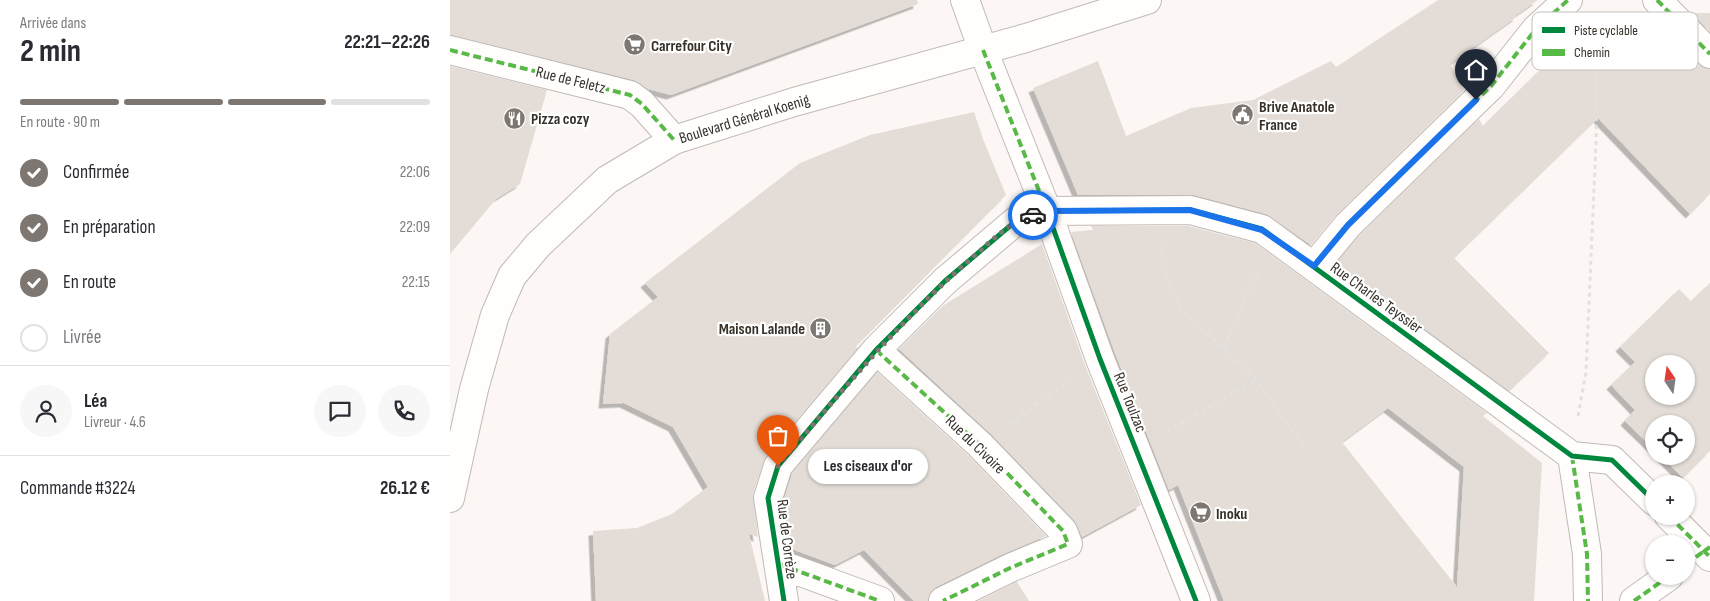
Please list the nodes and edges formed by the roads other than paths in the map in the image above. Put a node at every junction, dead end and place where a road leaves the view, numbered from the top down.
1 (965, 0) edge
2 (1146, 0) edge
3 (1568, 0) edge
4 (1657, 0) edge
5 (1555, 12) edge
6 (1669, 12) edge
7 (1532, 34) edge
8 (1698, 42) edge
9 (450, 50) edge
10 (983, 50) junction
11 (1710, 54) edge
12 (674, 140) junction
13 (1047, 211) junction
14 (1314, 266) junction
15 (876, 350) junction
16 (1572, 456) junction
17 (1645, 492) edge
18 (450, 498) edge
19 (1677, 525) edge
20 (1703, 555) edge
21 (779, 564) junction
22 (1656, 585) edge
23 (784, 601) edge
24 (880, 601) edge
25 (943, 601) edge
26 (1196, 601) edge
27 (1588, 601) edge
28 (1634, 601) edge

1 - 10 street, Rue Toulzac
2 - 10 street, Boulevard Général Koenig
3 - 5 street
4 - 6 street
7 - 14 street
8 - 11 street
9 - 12 street, Rue de Feletz
10 - 12 street, Boulevard Général Koenig
10 - 13 street, Rue Toulzac
12 - 18 street, Boulevard Général Koenig
13 - 14 street, Rue Charles Teyssier
13 - 15 street, Rue de Corrèze
13 - 26 street, Rue Toulzac
14 - 16 street, Rue Charles Teyssier
15 - 21 street, Rue de Corrèze
15 - 25 street, Rue du Civoire
16 - 17 street
16 - 27 street
19 - 20 street
21 - 23 street, Rue de Corrèze
21 - 24 street
22 - 28 street

